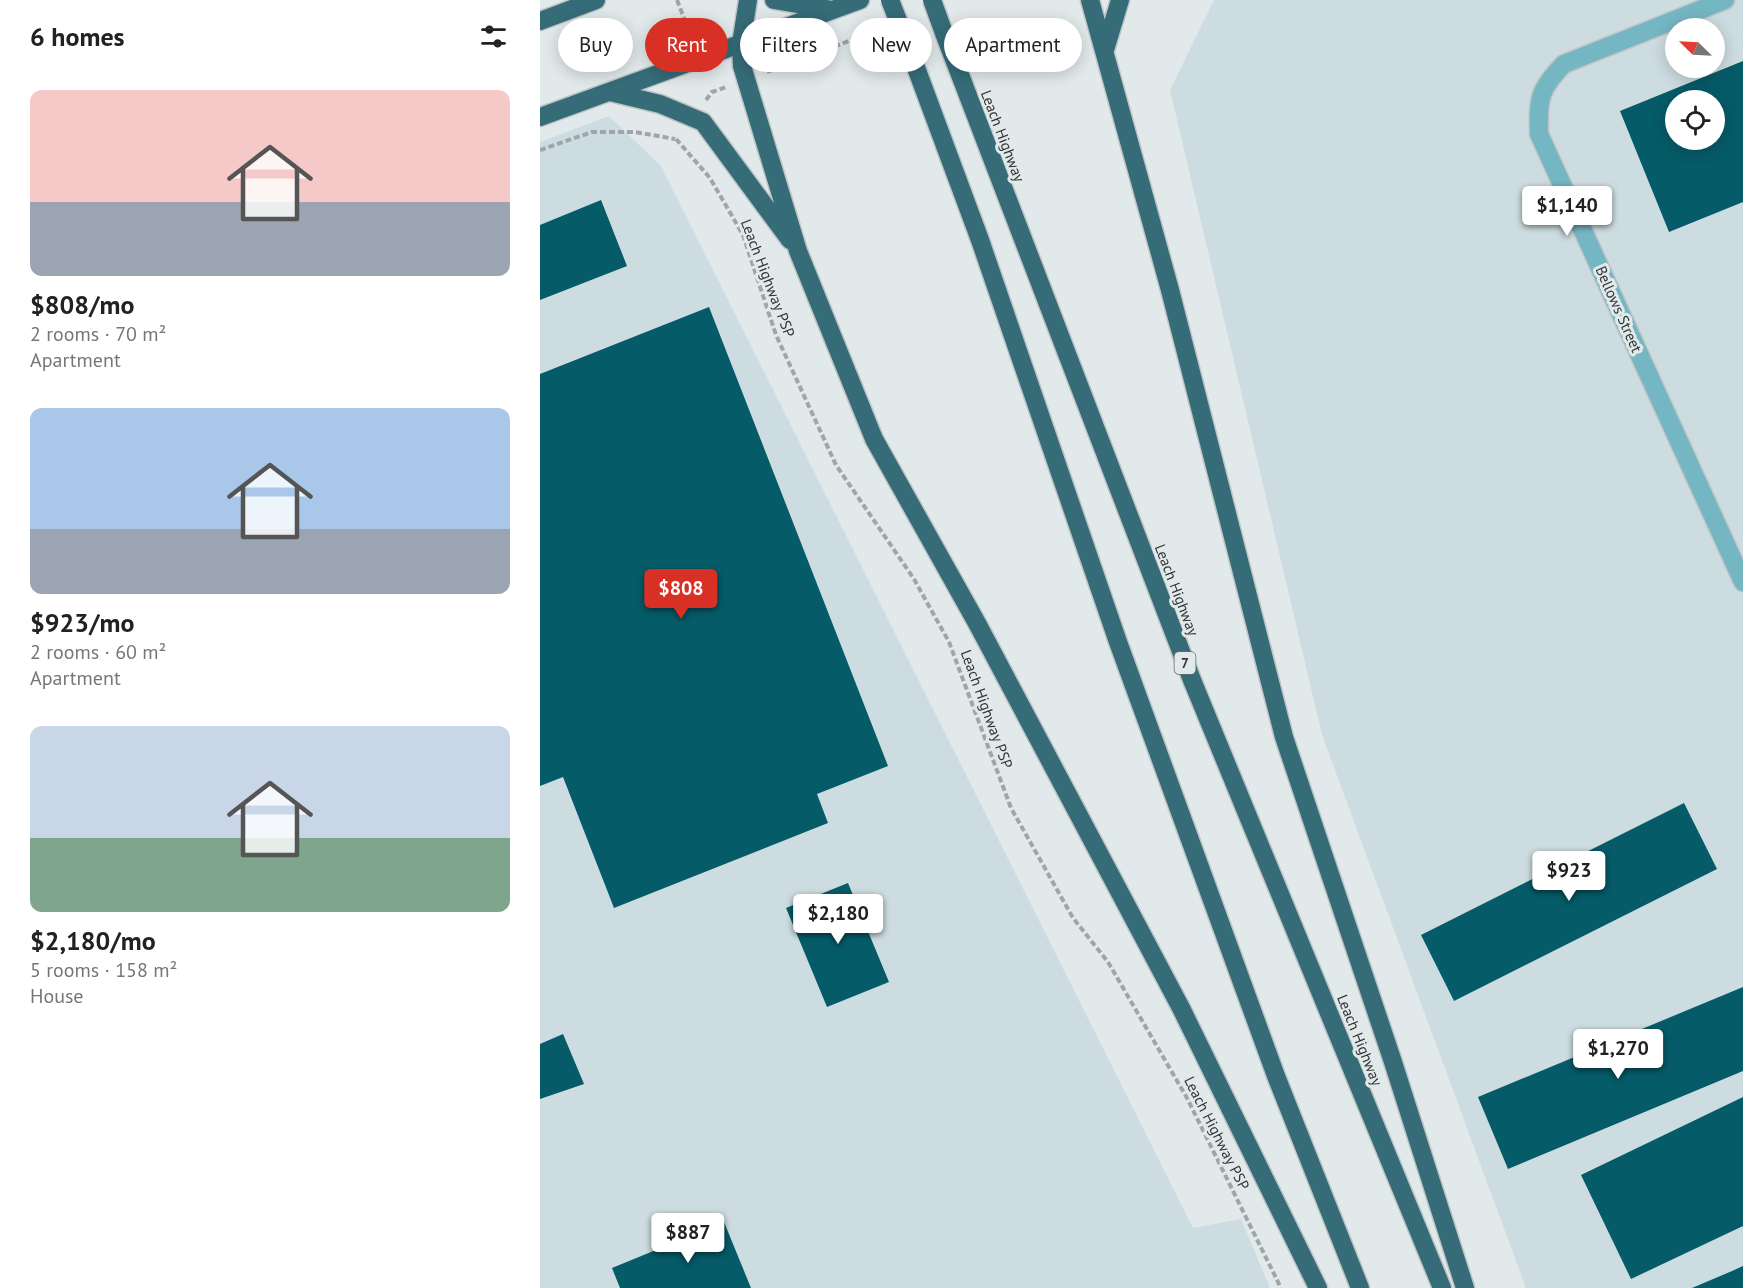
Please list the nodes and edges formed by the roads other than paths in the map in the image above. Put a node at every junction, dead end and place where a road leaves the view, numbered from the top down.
1 (596, 0) edge
2 (748, 0) edge
3 (774, 0) edge
4 (860, 0) edge
5 (891, 0) edge
6 (932, 0) edge
7 (1090, 0) edge
8 (1120, 0) edge
9 (1725, 0) edge
10 (570, 6) edge
11 (834, 10) junction
12 (745, 18) edge
13 (812, 18) edge
14 (540, 21) edge
15 (740, 44) edge
16 (1105, 50) junction
17 (744, 72) edge
18 (610, 92) junction
19 (540, 117) edge
20 (798, 251) junction
21 (1743, 582) edge
22 (1318, 1288) edge
23 (1360, 1288) edge
24 (1442, 1288) edge
25 (1465, 1288) edge

1 - 10 highway
2 - 12 highway
3 - 11 highway
4 - 11 highway
5 - 23 highway, bridge
6 - 24 highway, Leach Highway / 7, bridge
7 - 16 highway
8 - 16 highway
9 - 21 street, Bellows Street
10 - 14 highway
11 - 13 highway
15 - 18 highway
16 - 25 highway
17 - 20 highway
18 - 19 highway
18 - 20 highway
20 - 22 highway

